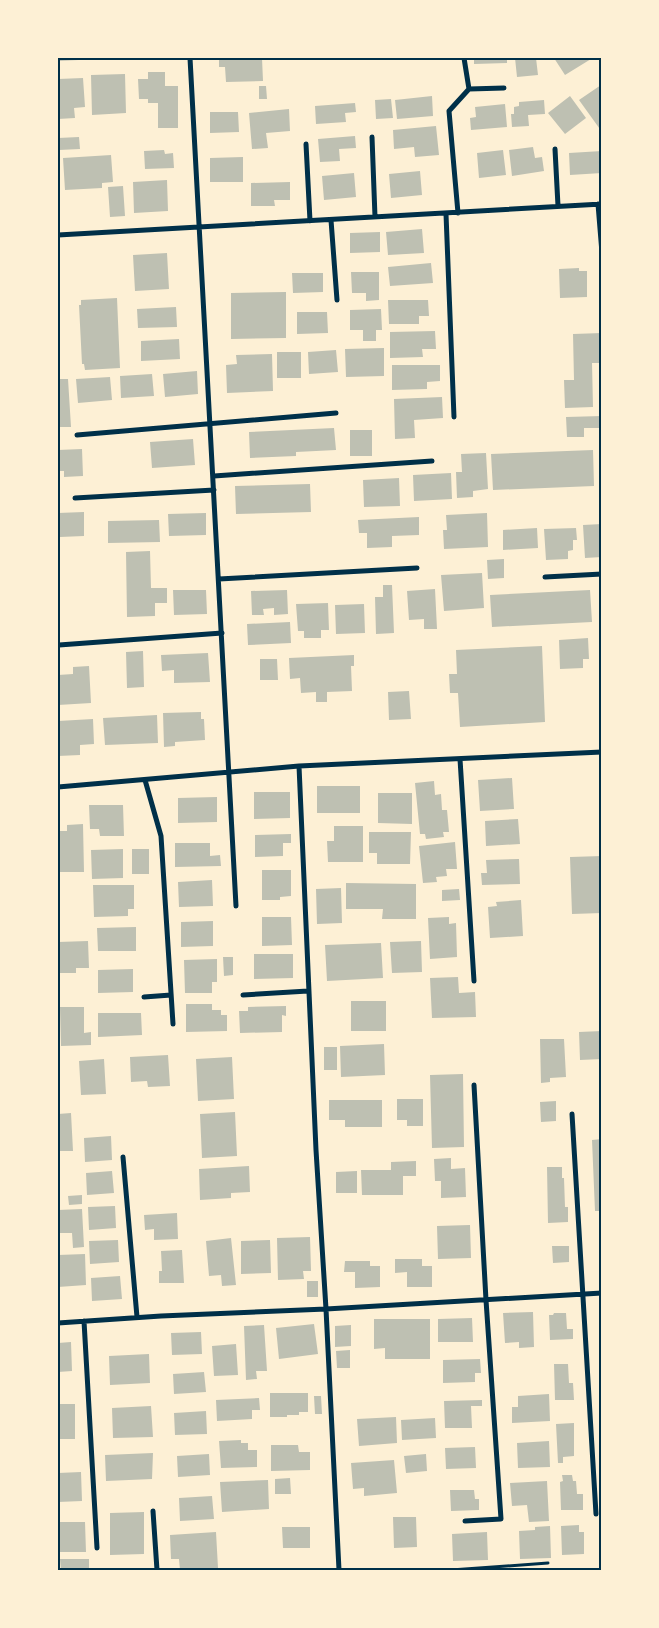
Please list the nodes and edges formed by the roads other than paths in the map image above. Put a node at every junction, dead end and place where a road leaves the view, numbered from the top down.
1 (190, 58) edge
2 (464, 58) edge
3 (504, 88) dead end
4 (469, 89) junction
5 (372, 137) dead end
6 (306, 144) dead end
7 (555, 149) dead end
8 (600, 204) edge
9 (558, 206) junction
10 (458, 213) junction
11 (446, 214) junction
12 (375, 217) junction
13 (331, 220) junction
14 (310, 221) junction
15 (200, 226) junction
16 (58, 235) edge
17 (602, 252) edge
18 (337, 300) dead end
19 (336, 414) dead end
20 (454, 417) dead end
21 (210, 424) junction
22 (77, 435) dead end
23 (432, 461) dead end
24 (214, 476) junction
25 (214, 490) junction
26 (74, 498) dead end
27 (417, 568) dead end
28 (602, 574) edge
29 (546, 577) dead end
30 (219, 579) junction
31 (222, 633) junction
32 (58, 644) edge
33 (602, 752) edge
34 (460, 759) junction
35 (298, 766) junction
36 (230, 773) junction
37 (145, 780) junction
38 (58, 787) edge
39 (236, 906) dead end
40 (474, 981) dead end
41 (308, 991) junction
42 (171, 995) junction
43 (243, 995) dead end
44 (144, 997) dead end
45 (173, 1024) dead end
46 (474, 1085) dead end
47 (572, 1114) dead end
48 (123, 1157) dead end
49 (602, 1293) edge
50 (583, 1294) junction
51 (486, 1300) junction
52 (326, 1309) junction
53 (137, 1317) junction
54 (84, 1321) junction
55 (58, 1323) edge
56 (154, 1511) dead end
57 (596, 1514) dead end
58 (465, 1522) dead end
59 (97, 1548) dead end
60 (157, 1570) edge
61 (339, 1570) edge

1 - 15 street
2 - 4 street
3 - 4 street
4 - 10 street
5 - 12 street
6 - 14 street
7 - 9 street
8 - 9 street
8 - 17 street
9 - 10 street
10 - 11 street
11 - 12 street
11 - 20 street
12 - 13 street
13 - 14 street
13 - 18 street
14 - 15 street
15 - 16 street
15 - 21 street
19 - 21 street
21 - 22 street
21 - 24 street
23 - 24 street
24 - 25 street
25 - 26 street
25 - 30 street
27 - 30 street
28 - 29 street
30 - 31 street
31 - 32 street
31 - 36 street
33 - 34 street
34 - 35 street
34 - 40 street
35 - 36 street
35 - 41 street
36 - 37 street
36 - 39 street
37 - 38 street
37 - 42 street
41 - 43 street
41 - 52 street
42 - 44 street
42 - 45 street
46 - 51 street
47 - 50 street
48 - 53 street
49 - 50 street
50 - 51 street
50 - 57 street
51 - 52 street
51 - 58 street
52 - 53 street
52 - 61 street
53 - 54 street
54 - 55 street
54 - 59 street
56 - 60 street

